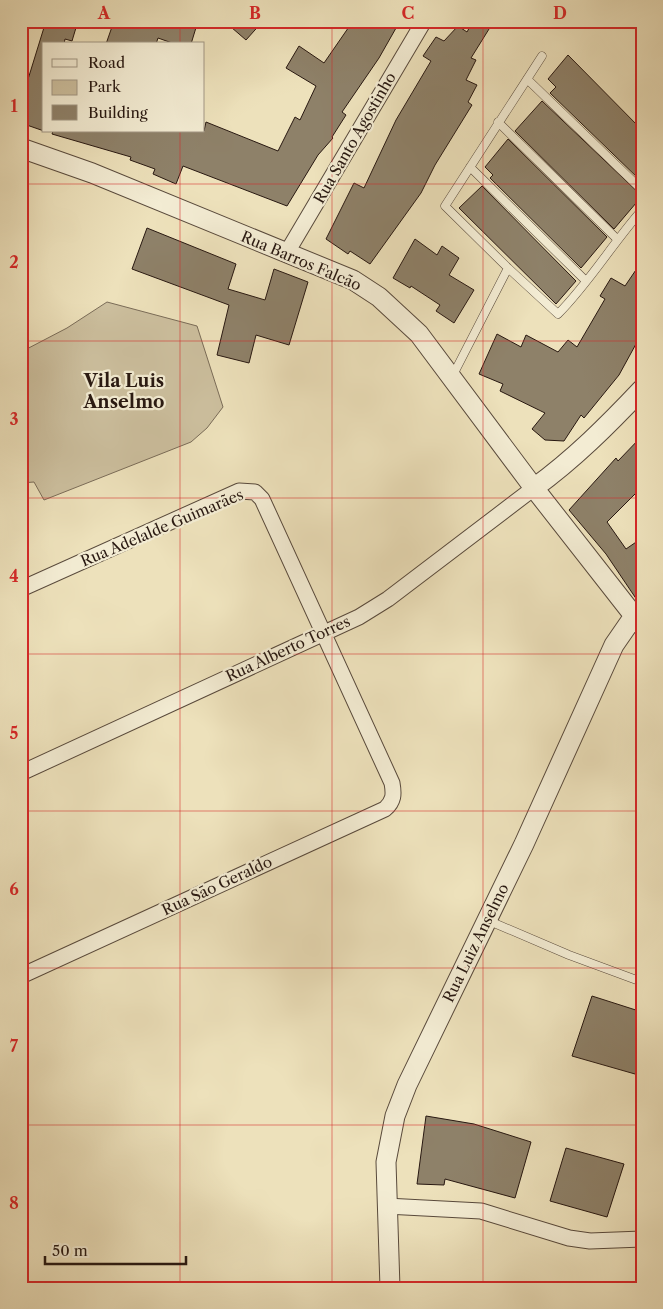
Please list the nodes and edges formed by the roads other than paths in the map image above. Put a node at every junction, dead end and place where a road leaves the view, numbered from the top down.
1 (424, 21) edge
2 (542, 56) dead end
3 (527, 79) junction
4 (498, 122) junction
5 (21, 148) edge
6 (470, 167) junction
7 (642, 190) edge
8 (642, 210) edge
9 (617, 238) junction
10 (286, 254) junction
11 (508, 268) junction
12 (586, 281) junction
13 (452, 377) junction
14 (642, 389) edge
15 (534, 488) junction
16 (21, 589) edge
17 (639, 617) edge
18 (324, 632) junction
19 (21, 773) edge
20 (392, 783) joint
21 (487, 920) junction
22 (21, 976) edge
23 (642, 982) edge
24 (386, 1206) junction
25 (642, 1239) edge
26 (390, 1288) edge

1 - 10 street, Rua Santo Agostinho
2 - 3 lane
3 - 4 lane
3 - 7 lane
4 - 6 lane
4 - 9 lane
5 - 10 street, Rua Barros Falcão
6 - 11 lane
6 - 12 lane
8 - 9 lane
9 - 12 lane
10 - 13 street, Rua Barros Falcão
11 - 12 lane
11 - 13 lane
13 - 15 street, Rua Barros Falcão
14 - 15 street
15 - 17 street, Rua Barros Falcão
15 - 18 street, Rua Alberto Torres
16 - 18 street, Rua Adelalde Guimarães
17 - 21 street, Rua Luiz Anselmo
18 - 19 street, Rua Alberto Torres
18 - 20 street, Rua Adelalde Guimarães
20 - 22 street, Rua Sāo Geraldo
21 - 23 lane
21 - 24 street, Rua Luiz Anselmo
24 - 25 street
24 - 26 street, Rua Luiz Anselmo

